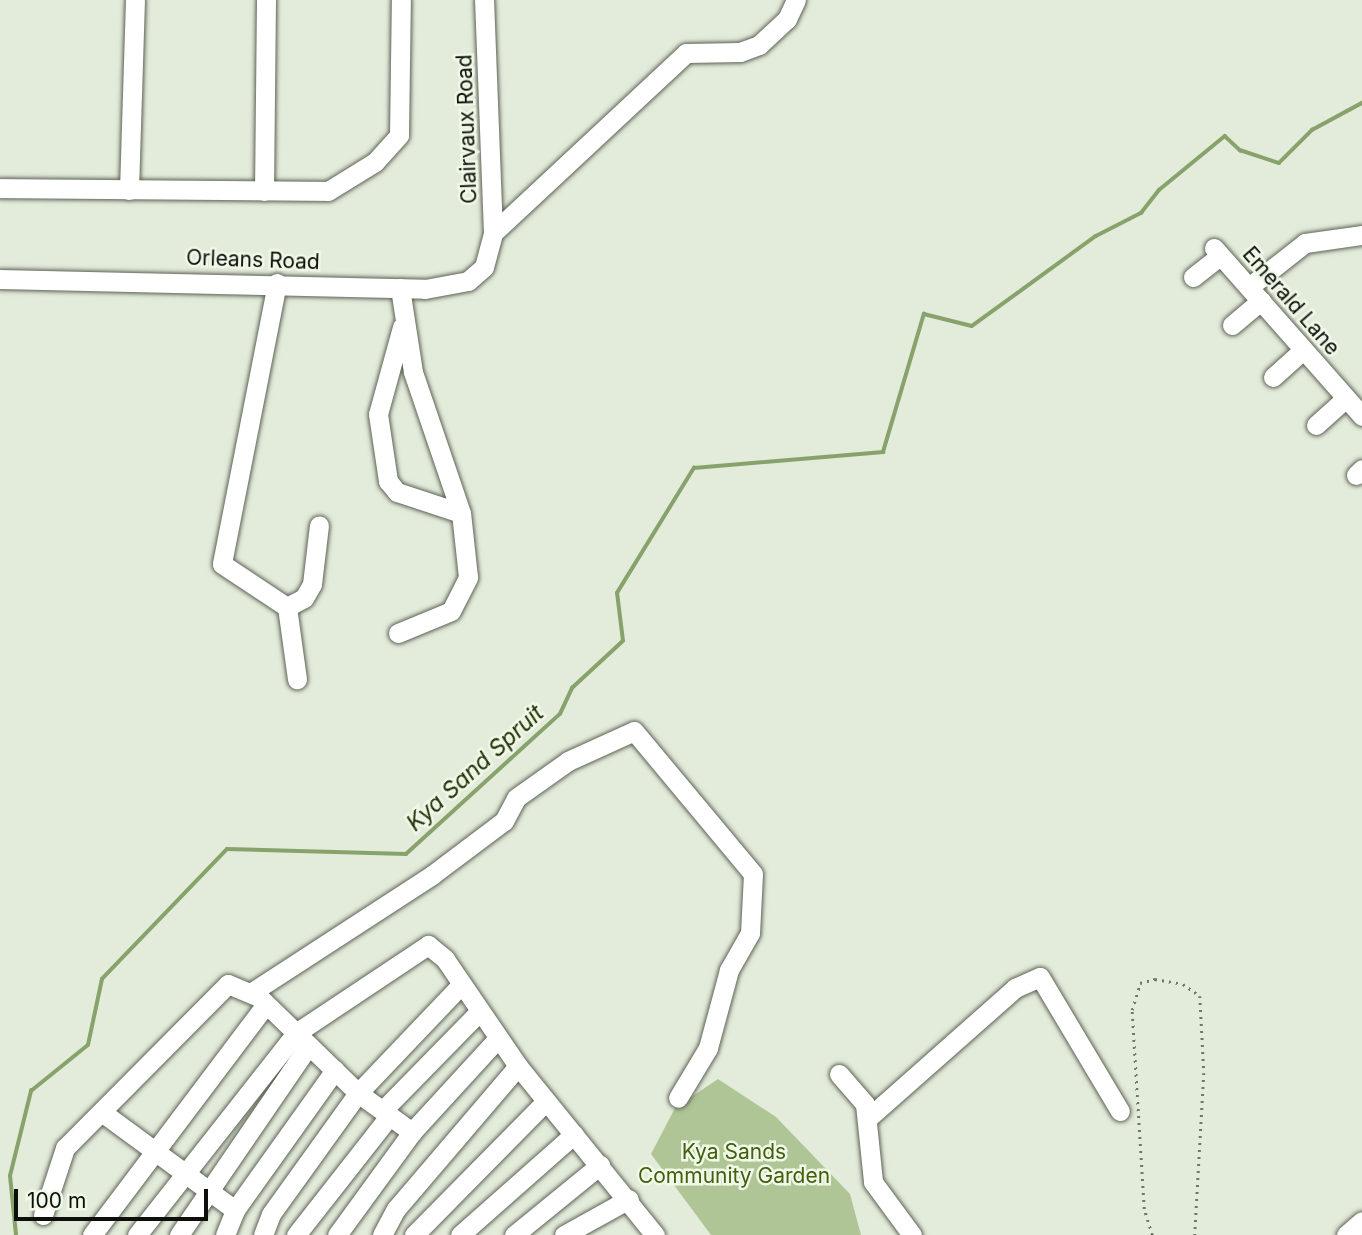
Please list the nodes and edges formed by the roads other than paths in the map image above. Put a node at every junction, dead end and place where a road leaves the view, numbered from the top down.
1 (135, 0) edge
2 (266, 0) edge
3 (401, 0) edge
4 (484, 0) edge
5 (796, 0) edge
6 (0, 188) edge
7 (129, 190) junction
8 (264, 191) junction
9 (493, 233) junction
10 (1362, 234) edge
11 (489, 256) joint
12 (1193, 276) dead end
13 (0, 279) edge
14 (277, 284) junction
15 (400, 288) junction
16 (1255, 294) junction
17 (404, 320) junction
18 (1232, 325) dead end
19 (1304, 350) junction
20 (1273, 377) dead end
21 (1346, 398) junction
22 (1362, 416) edge
23 (1315, 425) dead end
24 (461, 513) junction
25 (318, 525) dead end
26 (287, 607) junction
27 (398, 633) dead end
28 (297, 679) dead end
29 (461, 985) junction
30 (259, 998) junction
31 (480, 1012) junction
32 (498, 1038) junction
33 (302, 1039) junction
34 (518, 1066) junction
35 (335, 1070) junction
36 (839, 1074) dead end
37 (358, 1093) junction
38 (678, 1098) dead end
39 (546, 1101) junction
40 (1121, 1111) dead end
41 (103, 1113) junction
42 (386, 1113) junction
43 (867, 1119) junction
44 (412, 1132) junction
45 (574, 1134) junction
46 (152, 1152) junction
47 (600, 1165) junction
48 (181, 1175) junction
49 (206, 1194) junction
50 (629, 1199) junction
51 (235, 1210) junction
52 (43, 1215) dead end
53 (1362, 1221) edge
54 (92, 1235) edge
55 (138, 1235) edge
56 (179, 1235) edge
57 (225, 1235) edge
58 (263, 1235) edge
59 (296, 1235) edge
60 (337, 1235) edge
61 (382, 1235) edge
62 (414, 1235) edge
63 (460, 1235) edge
64 (514, 1235) edge
65 (564, 1235) edge
66 (655, 1235) edge
67 (912, 1235) edge
68 (1346, 1235) edge

1 - 7 street
2 - 8 street
3 - 8 street
4 - 9 street, Clairvaux Road
5 - 9 street
6 - 7 street
7 - 8 street
9 - 11 street, Clairvaux Road
10 - 16 street
11 - 15 street, Orleans Road
12 - 16 street, Emerald Lane
13 - 14 street, Orleans Road
14 - 15 street, Orleans Road
14 - 26 street
15 - 17 street
16 - 18 street
16 - 19 street, Emerald Lane
17 - 24 street
17 - 24 street
19 - 20 street
19 - 21 street, Emerald Lane
21 - 22 street, Emerald Lane
21 - 23 street
24 - 27 street
25 - 26 street
26 - 28 street
29 - 31 street
29 - 33 street
29 - 37 street
30 - 33 street
30 - 38 street
30 - 41 street
30 - 46 street
31 - 32 street
31 - 42 street
32 - 34 street
32 - 44 street
33 - 35 street
33 - 48 street
33 - 49 street
34 - 39 street
34 - 61 street
35 - 37 street
35 - 51 street
36 - 43 street
37 - 42 street
37 - 58 street
39 - 45 street
39 - 62 street
40 - 43 street
41 - 46 street
41 - 52 street
42 - 44 street
42 - 59 street
43 - 67 street
44 - 60 street
45 - 47 street
45 - 63 street
46 - 48 street
46 - 54 street
47 - 50 street
47 - 64 street
48 - 49 street
48 - 55 street
49 - 51 street
49 - 56 street
50 - 65 street
50 - 66 street
51 - 57 street
53 - 68 street

